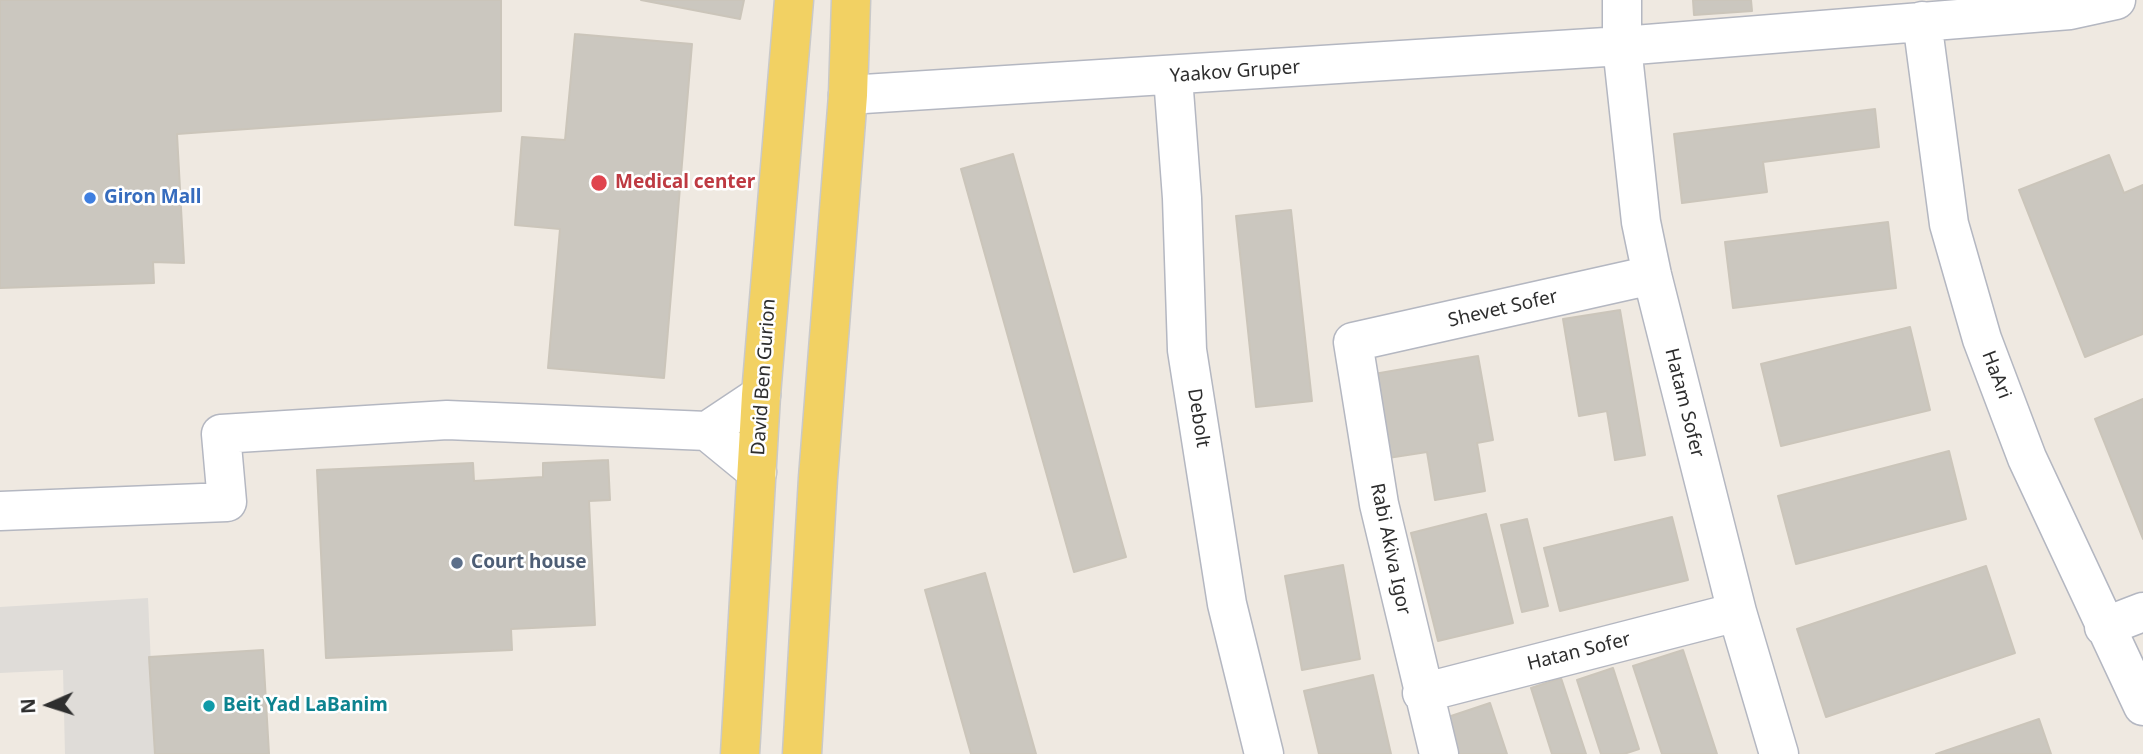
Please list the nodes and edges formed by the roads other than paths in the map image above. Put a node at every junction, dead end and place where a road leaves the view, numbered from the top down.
1 (794, 0) edge
2 (851, 0) edge
3 (1622, 0) edge
4 (2116, 0) edge
5 (1922, 21) junction
6 (1622, 46) junction
7 (1173, 77) junction
8 (848, 95) junction
9 (1652, 275) junction
10 (1353, 342) joint
11 (761, 395) junction
12 (707, 430) junction
13 (757, 472) junction
14 (0, 511) edge
15 (1737, 612) junction
16 (2143, 612) edge
17 (2104, 627) junction
18 (1422, 693) junction
19 (2143, 706) edge
20 (740, 754) edge
21 (802, 754) edge
22 (1264, 754) edge
23 (1439, 754) edge
24 (1779, 754) edge

1 - 11 main road, David Ben Gurion
2 - 8 main road
3 - 6 street, Hatam Sofer
4 - 5 street, Yaakov Gruper
5 - 6 street, Yaakov Gruper
5 - 17 street, HaAri
6 - 7 street, Yaakov Gruper
6 - 9 street, Hatam Sofer
7 - 8 street, Yaakov Gruper
7 - 22 street, Debolt
8 - 21 main road
9 - 10 street, Shevet Sofer
9 - 15 street, Hatam Sofer
10 - 18 street, Rabi Akiva Igor
11 - 12 street
11 - 13 main road, David Ben Gurion
12 - 13 street
12 - 14 street
13 - 20 main road, David Ben Gurion
15 - 18 street, Hatan Sofer
15 - 24 street, Hatam Sofer
16 - 17 street
17 - 19 street, HaAri
18 - 23 street, Rabi Akiva Igor

